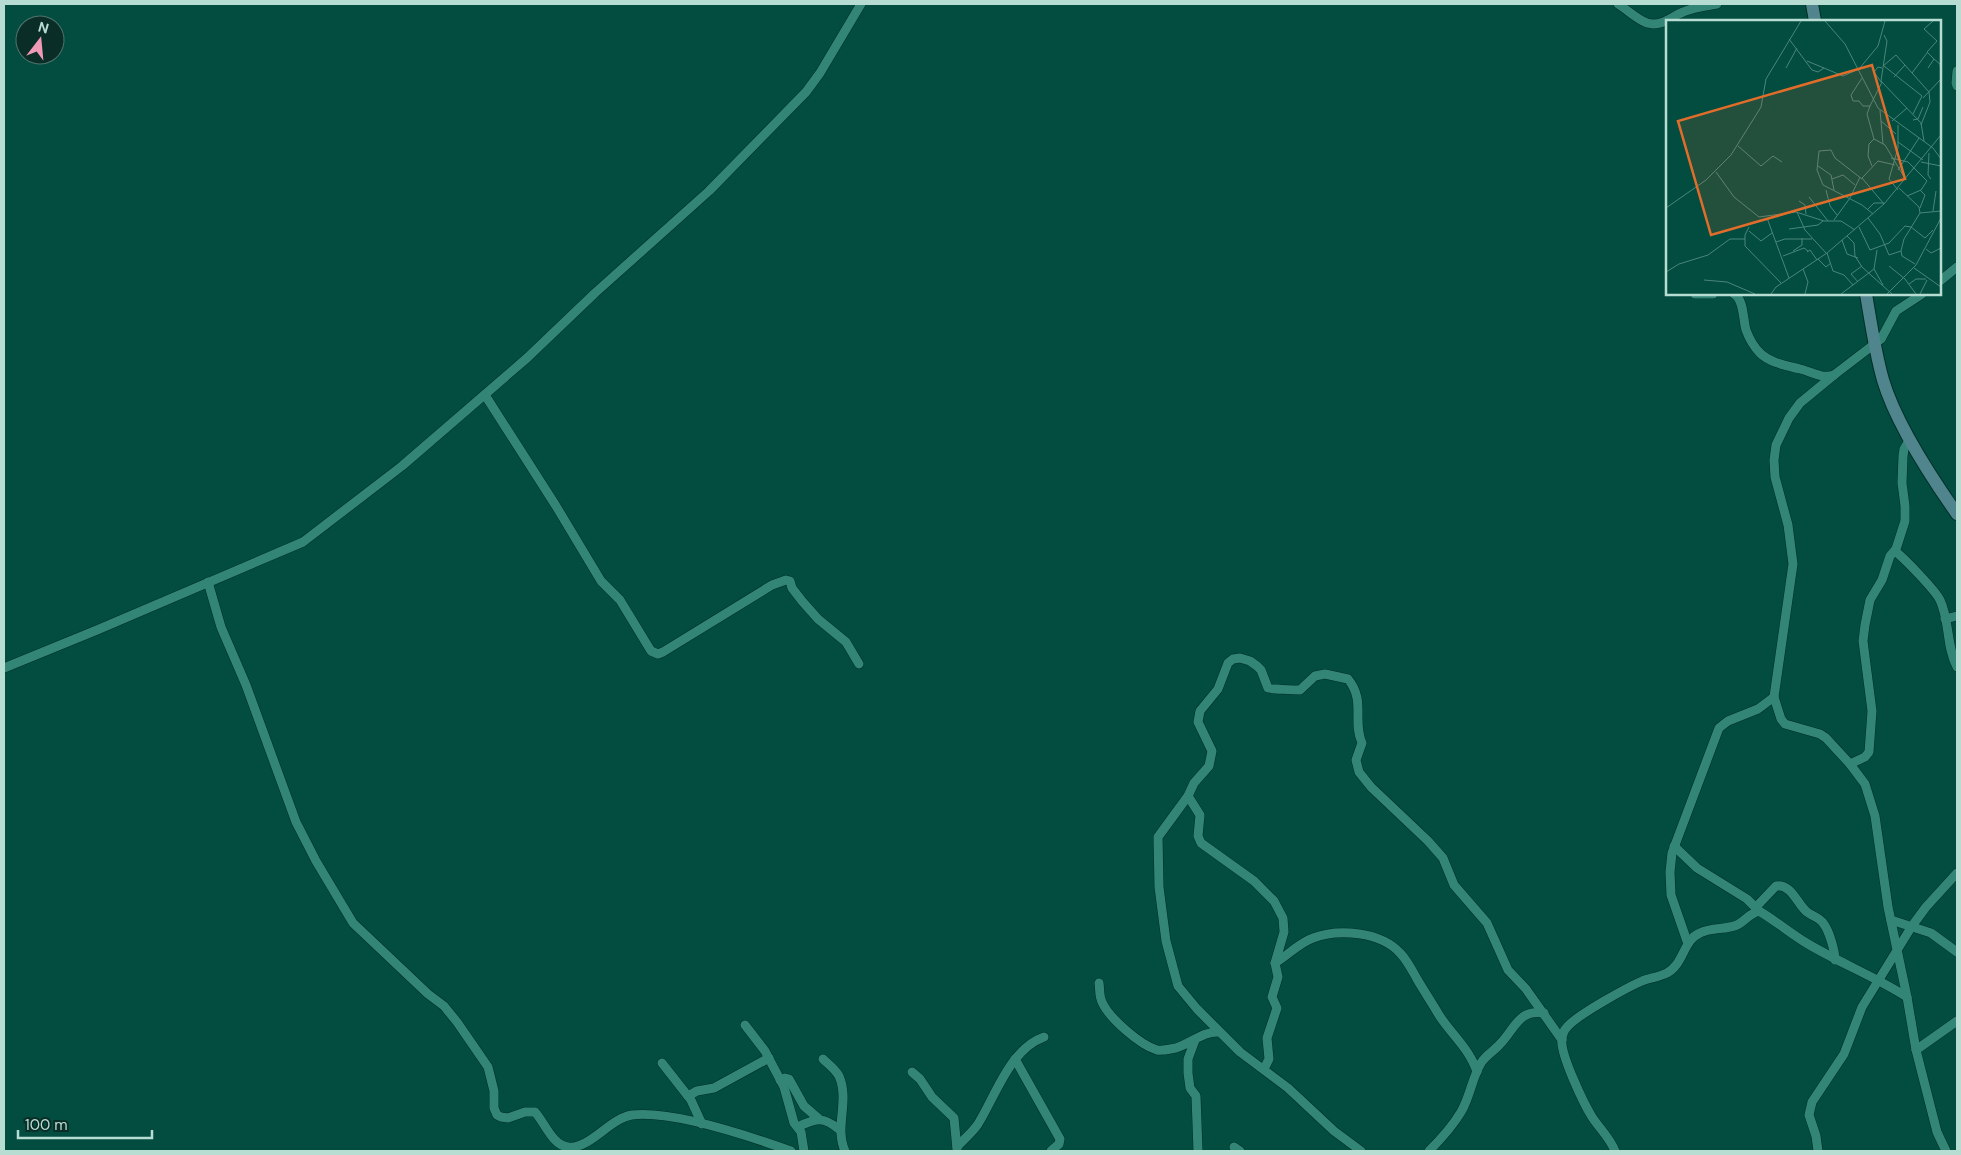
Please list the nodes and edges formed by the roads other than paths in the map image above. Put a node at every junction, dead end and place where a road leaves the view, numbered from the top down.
1 (861, 4) edge
2 (1618, 4) edge
3 (1717, 4) edge
4 (1812, 4) edge
5 (1669, 20) edge
6 (1815, 20) edge
7 (1666, 21) edge
8 (1957, 71) edge
9 (1957, 86) edge
10 (1957, 267) edge
11 (1941, 280) edge
12 (1736, 295) edge
13 (1866, 295) edge
14 (1920, 295) edge
15 (1874, 344) junction
16 (1834, 375) junction
17 (485, 395) junction
18 (1910, 439) junction
19 (1957, 514) edge
20 (1895, 551) junction
21 (208, 582) junction
22 (1957, 616) edge
23 (1945, 619) junction
24 (859, 664) dead end
25 (1957, 667) edge
26 (4, 668) edge
27 (1774, 697) junction
28 (1850, 764) junction
29 (1188, 796) junction
30 (1674, 846) junction
31 (1957, 873) edge
32 (1758, 909) junction
33 (1891, 920) junction
34 (1912, 926) junction
35 (1688, 944) junction
36 (1898, 952) junction
37 (1957, 952) edge
38 (1835, 960) junction
39 (1275, 963) junction
40 (1878, 982) junction
41 (1099, 983) dead end
42 (1907, 998) junction
43 (1544, 1013) junction
44 (1957, 1021) edge
45 (745, 1025) dead end
46 (1219, 1032) junction
47 (1044, 1037) dead end
48 (1195, 1040) junction
49 (1562, 1040) junction
50 (1916, 1050) junction
51 (769, 1058) junction
52 (823, 1059) dead end
53 (1015, 1059) junction
54 (662, 1063) dead end
55 (1264, 1069) junction
56 (912, 1072) dead end
57 (1477, 1072) junction
58 (780, 1080) junction
59 (688, 1096) junction
60 (819, 1119) junction
61 (702, 1124) junction
62 (798, 1127) junction
63 (840, 1130) junction
64 (565, 1149) edge
65 (957, 1149) edge
66 (791, 1151) edge
67 (804, 1151) edge
68 (845, 1151) edge
69 (1051, 1151) edge
70 (1198, 1151) edge
71 (1361, 1151) edge
72 (1429, 1151) edge
73 (1615, 1151) edge
74 (1818, 1151) edge
75 (1946, 1151) edge

1 - 17 street
2 - 7 street
3 - 5 street
4 - 6 street
8 - 9 street
10 - 11 street
12 - 16 street
13 - 15 street
14 - 15 street
15 - 16 street
15 - 18 street
16 - 27 street
17 - 21 street
17 - 24 street
18 - 19 street
18 - 20 street
20 - 23 street
20 - 28 street
21 - 26 street
21 - 64 street
22 - 23 street
23 - 25 street
27 - 28 street
27 - 30 street
28 - 33 street
29 - 39 street
29 - 43 street
29 - 46 street
30 - 32 street
30 - 35 street
31 - 34 street
32 - 35 street
32 - 38 street
32 - 38 street
33 - 34 street
33 - 36 street
34 - 36 street
34 - 37 street
35 - 49 street
36 - 40 street
36 - 42 street
38 - 40 street
39 - 55 street
39 - 57 street
40 - 42 street
40 - 74 street
41 - 48 street
42 - 50 street
43 - 49 street
43 - 57 street
44 - 50 street
45 - 51 street
46 - 48 street
46 - 55 street
47 - 53 street
48 - 70 street
49 - 73 street
50 - 75 street
51 - 58 street
51 - 59 street
52 - 63 street
53 - 65 street
53 - 69 street
54 - 59 street
55 - 71 street
56 - 65 street
57 - 72 street
58 - 60 street
58 - 62 street
59 - 61 street
60 - 62 street
60 - 63 street
61 - 64 street
61 - 66 street
62 - 67 street
63 - 68 street

